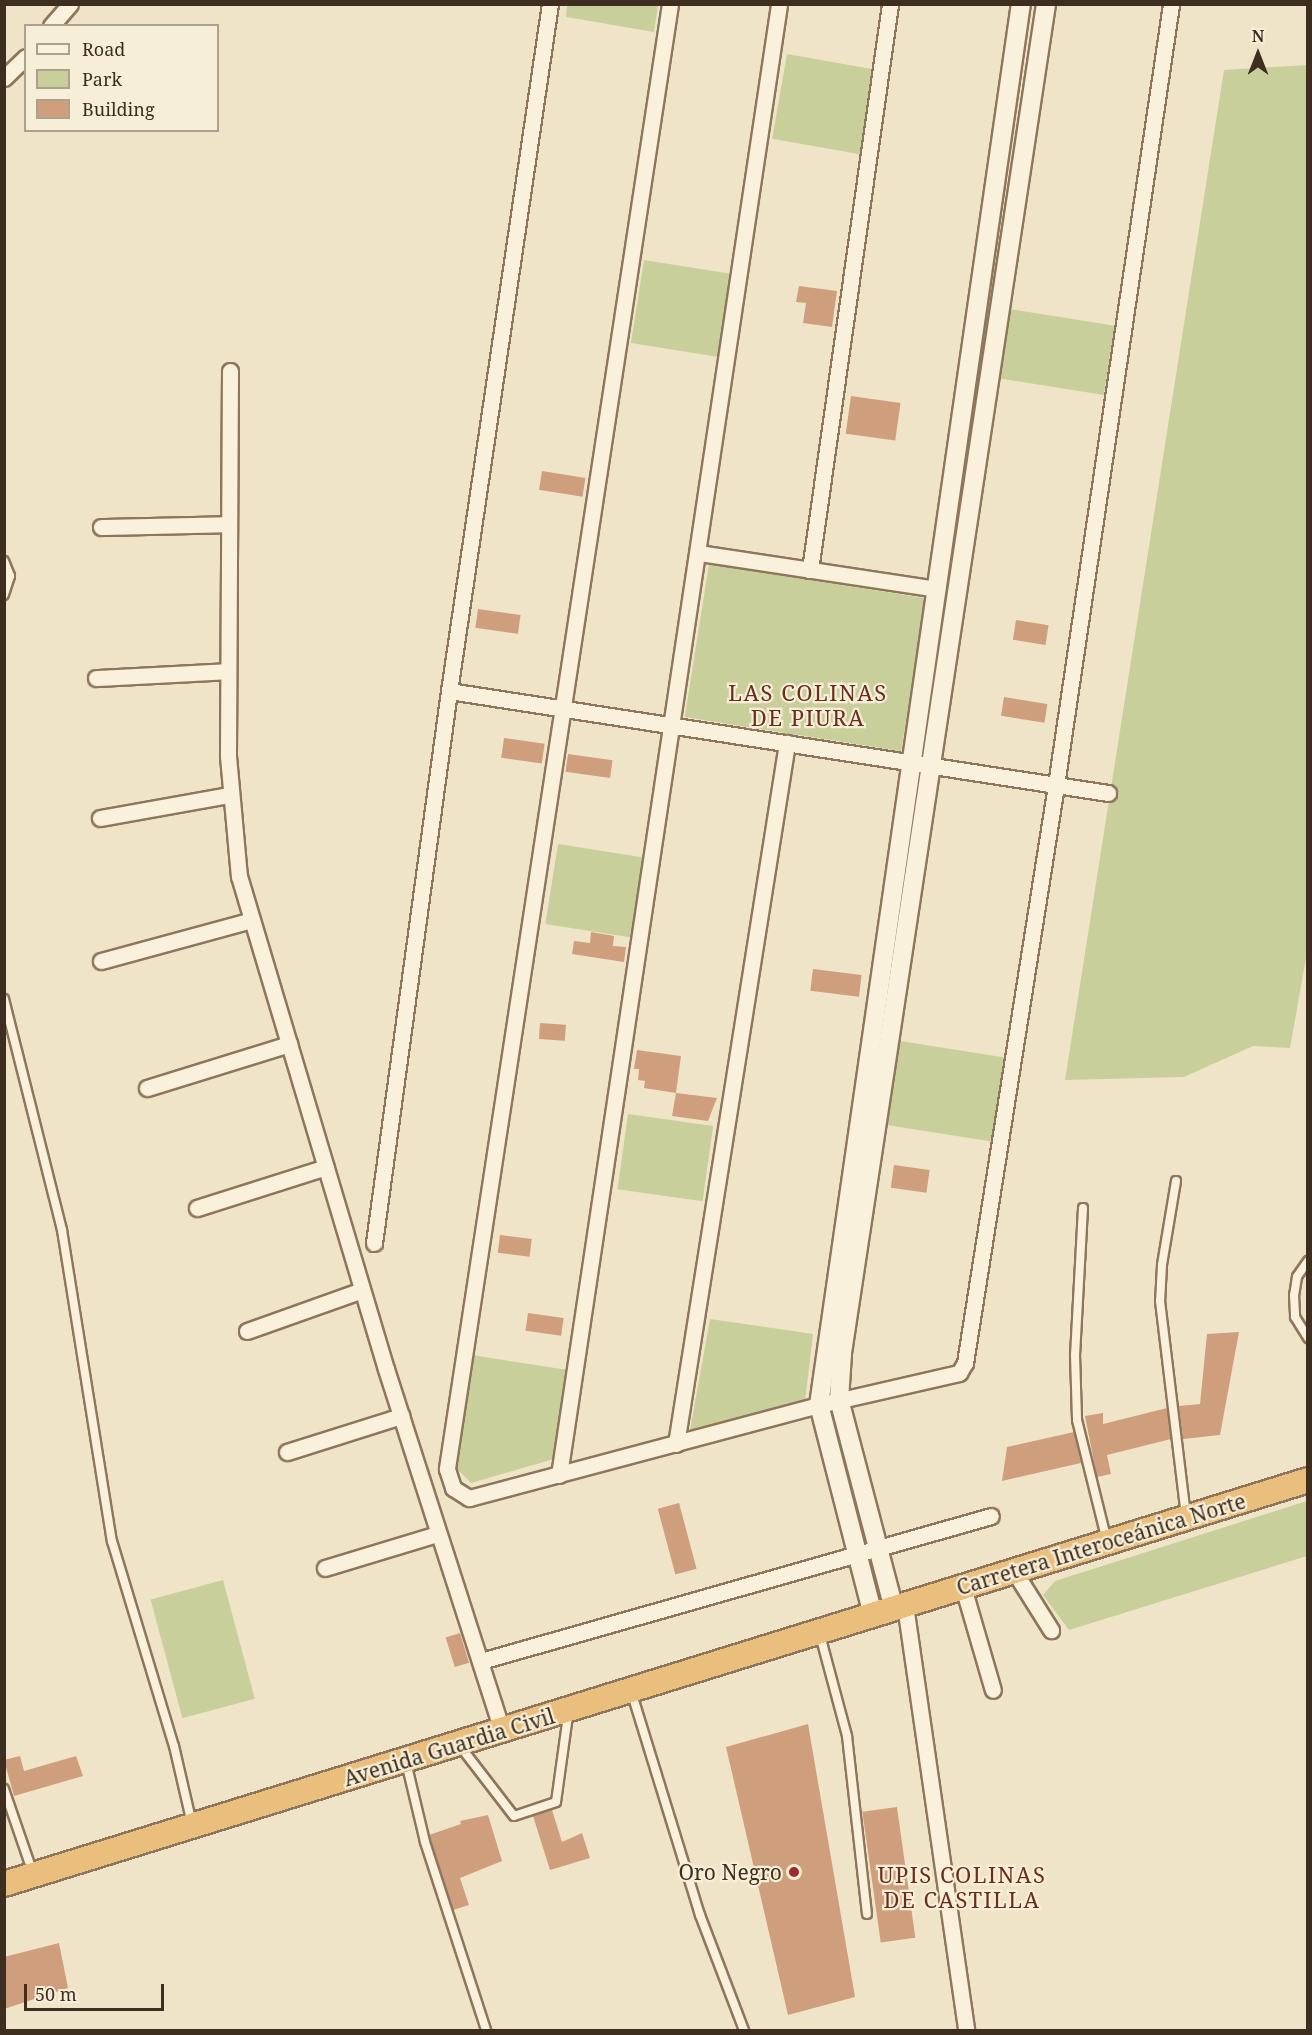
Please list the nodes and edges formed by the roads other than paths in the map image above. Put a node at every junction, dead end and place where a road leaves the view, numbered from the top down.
1 (70, 4) edge
2 (550, 4) edge
3 (670, 4) edge
4 (779, 4) edge
5 (890, 4) edge
6 (1021, 4) edge
7 (1046, 4) edge
8 (1171, 4) edge
9 (53, 24) edge
10 (24, 59) edge
11 (4, 78) edge
12 (230, 370) dead end
13 (229, 524) junction
14 (101, 526) dead end
15 (699, 553) junction
16 (4, 561) edge
17 (810, 570) junction
18 (938, 588) junction
19 (4, 595) edge
20 (228, 671) junction
21 (96, 678) dead end
22 (449, 691) junction
23 (561, 708) junction
24 (672, 725) junction
25 (787, 743) junction
26 (921, 764) junction
27 (1056, 785) junction
28 (1108, 793) dead end
29 (229, 795) junction
30 (100, 818) dead end
31 (252, 920) junction
32 (101, 961) dead end
33 (4, 999) edge
34 (290, 1044) junction
35 (147, 1088) dead end
36 (326, 1167) junction
37 (1176, 1181) dead end
38 (197, 1208) dead end
39 (1083, 1208) dead end
40 (374, 1244) dead end
41 (1308, 1261) edge
42 (362, 1290) junction
43 (246, 1331) dead end
44 (1308, 1338) edge
45 (839, 1400) junction
46 (819, 1405) junction
47 (401, 1416) junction
48 (676, 1444) junction
49 (287, 1452) dead end
50 (559, 1475) junction
51 (1308, 1480) edge
52 (991, 1516) dead end
53 (1186, 1518) junction
54 (437, 1534) junction
55 (1107, 1542) junction
56 (877, 1548) junction
57 (856, 1553) junction
58 (325, 1568) dead end
59 (1014, 1571) junction
60 (963, 1587) junction
61 (890, 1610) junction
62 (1051, 1629) dead end
63 (819, 1632) junction
64 (481, 1661) junction
65 (993, 1690) dead end
66 (631, 1691) junction
67 (568, 1710) junction
68 (502, 1731) junction
69 (459, 1744) junction
70 (406, 1761) junction
71 (4, 1789) edge
72 (192, 1827) junction
73 (33, 1876) junction
74 (4, 1884) edge
75 (867, 1914) dead end
76 (486, 2031) edge
77 (744, 2031) edge
78 (966, 2031) edge

1 - 9 street
2 - 22 street
3 - 23 street
4 - 15 street
5 - 17 street
6 - 18 street
7 - 26 street
8 - 27 street
10 - 11 street
12 - 13 street
13 - 14 street
13 - 20 street
15 - 17 street
15 - 24 street
16 - 19 lane
17 - 18 street
18 - 26 street
20 - 21 street
20 - 29 street
22 - 23 street
22 - 40 street
23 - 24 street
23 - 50 street
24 - 25 street
24 - 50 street
25 - 26 street
25 - 48 street
26 - 27 street
26 - 45 street
26 - 46 street
27 - 28 street
27 - 45 street
29 - 30 street
29 - 31 street
31 - 32 street
31 - 34 street
33 - 72 lane
34 - 35 street
34 - 36 street
36 - 38 street
36 - 42 street
37 - 53 lane
39 - 55 lane
41 - 44 lane
42 - 43 street
42 - 47 street
45 - 46 street
45 - 56 street
46 - 48 street
46 - 57 street
47 - 49 street
47 - 54 street
48 - 50 street
51 - 53 highway, Carretera Interoceánica Norte
52 - 56 street
53 - 55 highway, Carretera Interoceánica Norte
54 - 58 street
54 - 64 street
55 - 59 highway, Carretera Interoceánica Norte
56 - 57 street
56 - 61 street
57 - 61 street
57 - 64 street
59 - 60 highway, Carretera Interoceánica Norte
59 - 62 street
60 - 61 highway, Carretera Interoceánica Norte
60 - 65 street
61 - 63 highway, Avenida Guardia Civil
61 - 78 street
63 - 66 highway, Avenida Guardia Civil
63 - 75 lane
64 - 68 street
66 - 67 highway, Avenida Guardia Civil
66 - 77 lane
67 - 68 highway, Avenida Guardia Civil
67 - 69 lane
68 - 69 highway, Avenida Guardia Civil
69 - 70 highway, Avenida Guardia Civil
70 - 72 highway, Avenida Guardia Civil
70 - 76 lane
71 - 73 lane
72 - 73 highway, Avenida Guardia Civil
73 - 74 highway, Avenida Guardia Civil

